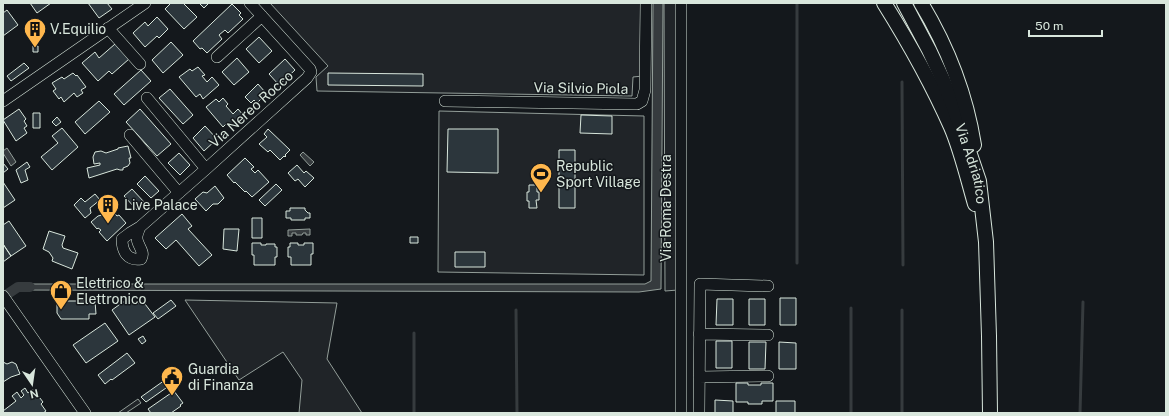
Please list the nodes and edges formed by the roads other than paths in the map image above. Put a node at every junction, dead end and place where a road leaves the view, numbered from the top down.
1 (144, 3) edge
2 (250, 3) edge
3 (646, 3) edge
4 (681, 3) edge
5 (884, 3) edge
6 (904, 3) edge
7 (921, 3) edge
8 (262, 16) junction
9 (108, 28) junction
10 (217, 57) dead end
11 (140, 64) dead end
12 (147, 98) dead end
13 (445, 100) dead end
14 (3, 101) edge
15 (130, 134) dead end
16 (206, 169) junction
17 (979, 181) junction
18 (179, 193) junction
19 (140, 227) dead end
20 (986, 242) junction
21 (768, 286) dead end
22 (3, 296) edge
23 (699, 334) junction
24 (768, 335) dead end
25 (699, 376) junction
26 (768, 376) dead end
27 (85, 413) edge
28 (681, 413) edge
29 (699, 413) edge
30 (990, 413) edge

1 - 9 street
2 - 8 street, Via Nereo Rocco
3 - 13 street, Via Silvio Piola
4 - 28 street, Via Roma Destra
5 - 20 main road
6 - 17 main road, Via Adriatico
7 - 17 main road
8 - 10 street
8 - 16 street, Via Nereo Rocco
9 - 11 street
9 - 14 street
12 - 16 street
15 - 18 street
16 - 18 street, Via Nereo Rocco
17 - 20 main road, Via Adriatico
18 - 19 street, Via Nereo Rocco
20 - 30 main road, Via Adriatico
21 - 23 street
22 - 27 street
23 - 24 street
23 - 25 street
25 - 26 street
25 - 29 street

